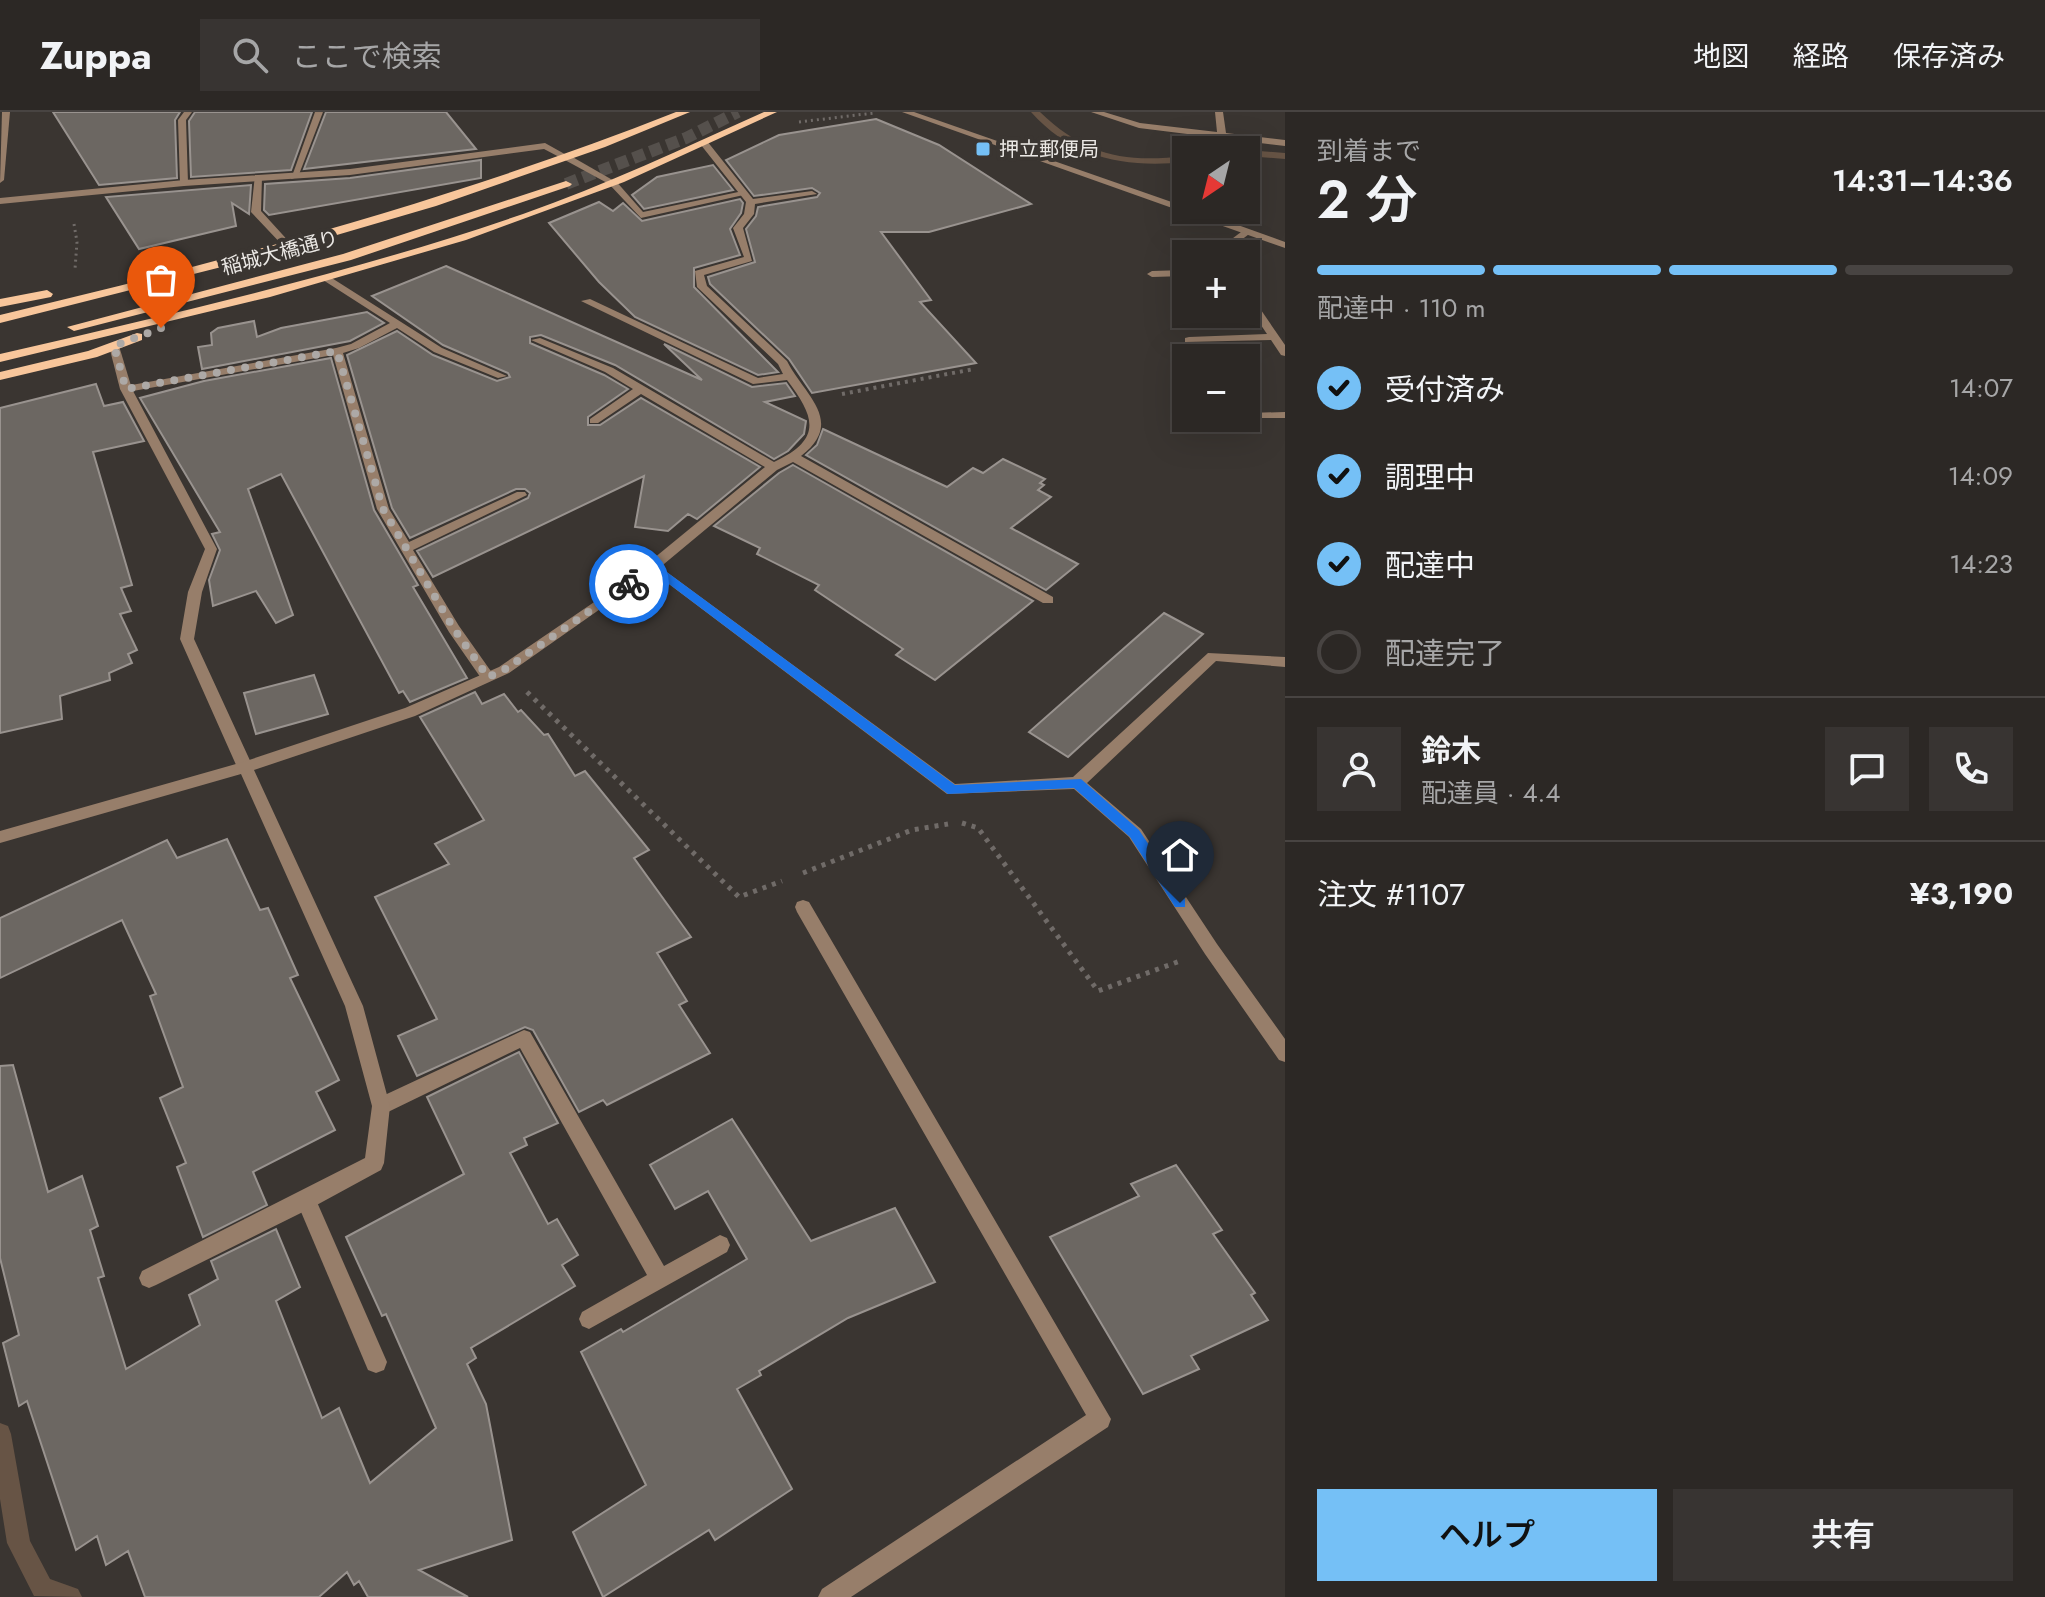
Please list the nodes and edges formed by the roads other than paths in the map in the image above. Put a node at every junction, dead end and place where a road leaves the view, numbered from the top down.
1 (6, 112) edge
2 (188, 112) edge
3 (319, 112) edge
4 (685, 112) edge
5 (772, 112) edge
6 (907, 112) edge
7 (1095, 112) edge
8 (1219, 112) edge
9 (1222, 136) joint
10 (1260, 140) edge
11 (704, 143) junction
12 (1285, 143) edge
13 (566, 157) junction
14 (258, 177) junction
15 (294, 177) junction
16 (553, 177) tunnel mouth
17 (0, 180) edge
18 (612, 182) junction
19 (184, 183) junction
20 (566, 184) tunnel mouth
21 (812, 194) dead end
22 (747, 198) junction
23 (0, 201) edge
24 (1172, 205) edge
25 (1227, 224) edge
26 (1248, 231) junction
27 (1236, 240) edge
28 (1285, 245) edge
29 (289, 247) junction
30 (1172, 273) edge
31 (1152, 274) dead end
32 (177, 276) junction
33 (327, 278) junction
34 (586, 301) dead end
35 (0, 303) edge
36 (208, 310) junction
37 (1260, 316) edge
38 (0, 319) edge
39 (398, 323) junction
40 (0, 331) edge
41 (1274, 337) junction
42 (536, 340) dead end
43 (1189, 340) dead end
44 (0, 345) edge
45 (114, 346) junction
46 (337, 351) junction
47 (1285, 353) edge
48 (0, 358) edge
49 (0, 376) edge
50 (502, 376) dead end
51 (787, 377) junction
52 (126, 389) junction
53 (641, 389) junction
54 (1285, 415) edge
55 (1260, 416) edge
56 (594, 421) dead end
57 (795, 458) junction
58 (773, 467) junction
59 (521, 495) dead end
60 (406, 548) junction
61 (653, 566) junction
62 (1048, 600) dead end
63 (1285, 662) edge
64 (488, 677) junction
65 (245, 767) junction
66 (1077, 783) junction
67 (0, 837) edge
68 (803, 907) dead end
69 (1285, 1054) edge
70 (381, 1106) junction
71 (306, 1200) junction
72 (720, 1245) dead end
73 (149, 1278) dead end
74 (660, 1279) junction
75 (589, 1319) dead end
76 (376, 1362) dead end
77 (830, 1597) edge

1 - 17 street
2 - 19 street
3 - 15 street
4 - 13 main road
5 - 11 main road
6 - 24 street
7 - 9 street
8 - 9 street
10 - 12 street
11 - 18 main road
11 - 22 street
13 - 15 street
13 - 18 street
13 - 29 main road
14 - 15 street
14 - 19 street
14 - 29 street
16 - 40 main road, 稲城大橋通り
18 - 22 street
18 - 33 main road
19 - 23 street
20 - 44 main road, 稲城大橋通り
21 - 22 street
22 - 51 street
25 - 26 street
26 - 27 street
26 - 28 street
29 - 32 main road
30 - 31 street
32 - 35 main road
32 - 38 main road
33 - 36 main road
33 - 39 street
34 - 51 street
36 - 45 main road
36 - 48 main road
37 - 41 street
39 - 46 street
39 - 50 street
41 - 43 street
41 - 47 street
42 - 53 street
45 - 49 main road
45 - 52 street
46 - 52 street
46 - 60 street
51 - 57 street
52 - 65 street
53 - 56 street
53 - 58 street
54 - 55 street
57 - 58 street
57 - 62 street
58 - 61 street
59 - 60 street
60 - 64 street
61 - 64 street
61 - 66 street
63 - 66 street
64 - 65 street
65 - 67 street
65 - 70 street
66 - 69 street
68 - 77 street
70 - 71 street
70 - 74 street
71 - 73 street
71 - 76 street
72 - 74 street
74 - 75 street

